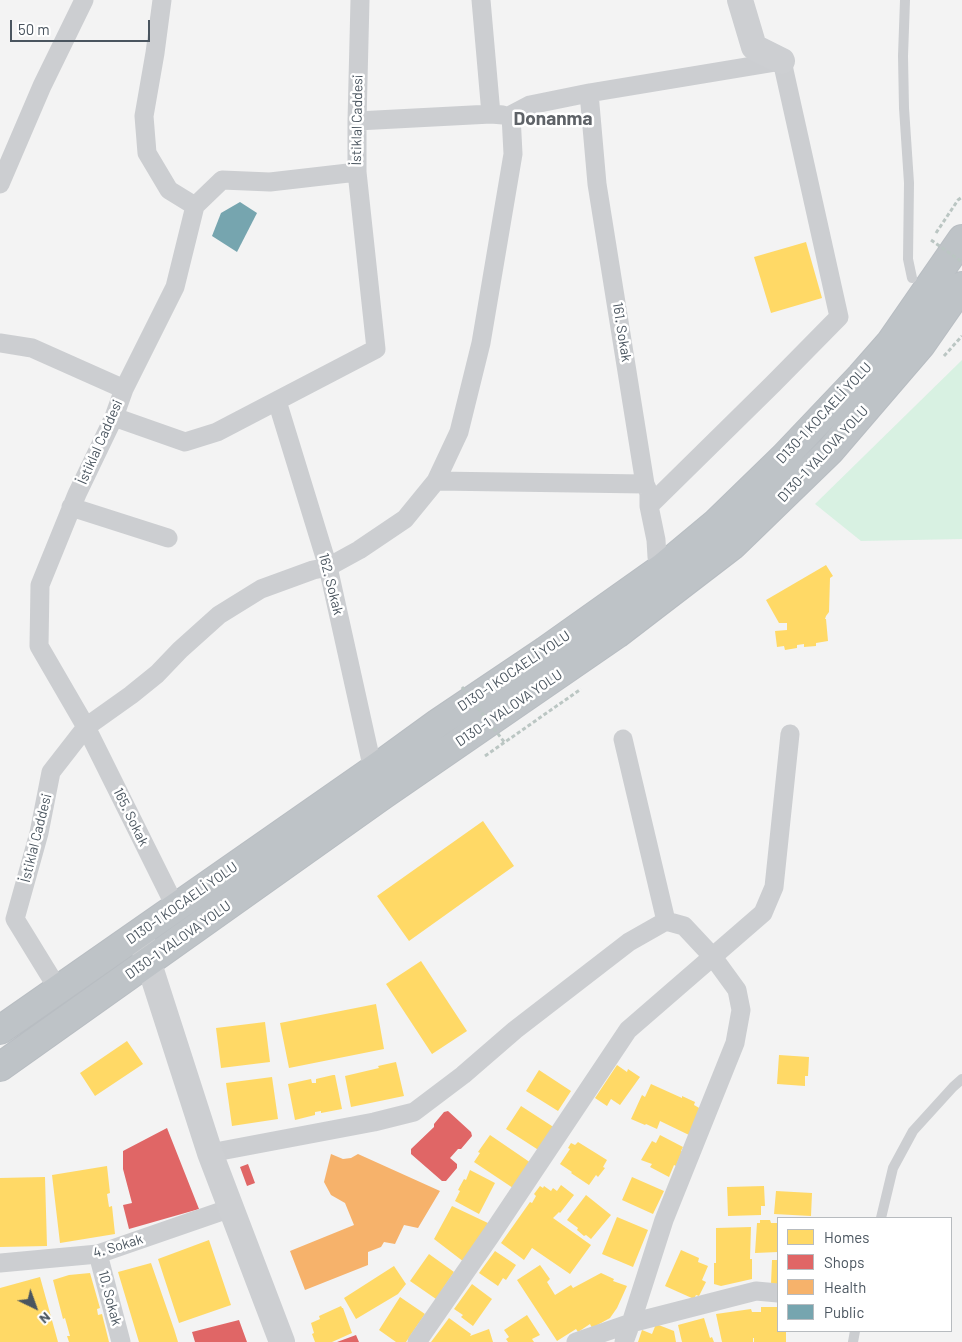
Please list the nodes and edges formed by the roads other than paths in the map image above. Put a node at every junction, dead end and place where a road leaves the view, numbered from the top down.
1 (84, 0) edge
2 (162, 0) edge
3 (360, 0) edge
4 (481, 0) edge
5 (740, 0) edge
6 (748, 0) edge
7 (905, 0) edge
8 (782, 61) junction
9 (589, 93) junction
10 (491, 114) junction
11 (511, 115) junction
12 (356, 121) junction
13 (357, 172) junction
14 (0, 184) edge
15 (195, 206) junction
16 (962, 239) edge
17 (912, 278) dead end
18 (962, 286) edge
19 (0, 343) edge
20 (124, 389) junction
21 (277, 401) junction
22 (114, 417) junction
23 (436, 481) junction
24 (645, 484) junction
25 (649, 506) junction
26 (72, 507) junction
27 (168, 538) dead end
28 (328, 568) junction
29 (662, 568) junction
30 (86, 727) junction
31 (790, 734) dead end
32 (623, 740) dead end
33 (373, 770) junction
34 (176, 908) junction
35 (8, 916) edge
36 (666, 921) junction
37 (140, 933) junction
38 (713, 958) junction
39 (148, 961) junction
40 (58, 989) junction
41 (0, 1030) edge
42 (0, 1067) edge
43 (962, 1079) edge
44 (210, 1153) junction
45 (231, 1208) junction
46 (881, 1217) edge
47 (98, 1254) junction
48 (0, 1263) edge
49 (777, 1293) edge
50 (631, 1323) junction
51 (121, 1342) edge
52 (282, 1342) edge
53 (417, 1342) edge
54 (576, 1342) edge
55 (624, 1342) edge

1 - 14 street
2 - 15 street
3 - 12 street, İstiklal Caddesi
4 - 10 street
5 - 8 main road
6 - 8 main road
7 - 17 lane
8 - 9 street
8 - 25 street
9 - 11 street
9 - 24 street, 161. Sokak
10 - 11 street
10 - 12 street
11 - 23 street
12 - 13 street, İstiklal Caddesi
13 - 15 street, İstiklal Caddesi
13 - 21 street
15 - 20 street, İstiklal Caddesi
16 - 29 highway, D130-1 KOCAELİ YOLU
18 - 39 highway, D130-1 YALOVA YOLU
19 - 20 street
20 - 22 street, İstiklal Caddesi
21 - 22 street
21 - 28 street, 162. Sokak
22 - 26 street, İstiklal Caddesi
23 - 24 street
23 - 28 street
24 - 25 street, 161. Sokak
25 - 29 street, 161. Sokak
26 - 27 street
26 - 30 street, İstiklal Caddesi
28 - 30 street
28 - 33 street, 162. Sokak
29 - 33 highway, D130-1 KOCAELİ YOLU
30 - 34 street, 165. Sokak
30 - 35 street, İstiklal Caddesi
31 - 38 street
32 - 36 street
33 - 34 highway, D130-1 KOCAELİ YOLU
34 - 37 highway, D130-1 KOCAELİ YOLU
35 - 40 street, İstiklal Caddesi
36 - 38 street
36 - 44 street
37 - 39 main road
37 - 40 highway, D130-1 KOCAELİ YOLU
38 - 50 street
38 - 53 street
39 - 42 highway, D130-1 YALOVA YOLU
39 - 44 main road
40 - 41 highway, D130-1 KOCAELİ YOLU
43 - 46 lane
44 - 45 main road
45 - 47 street, 4. Sokak
45 - 52 main road
47 - 48 street, 4. Sokak
47 - 51 street, 10. Sokak
49 - 50 street
50 - 54 street
50 - 55 street

